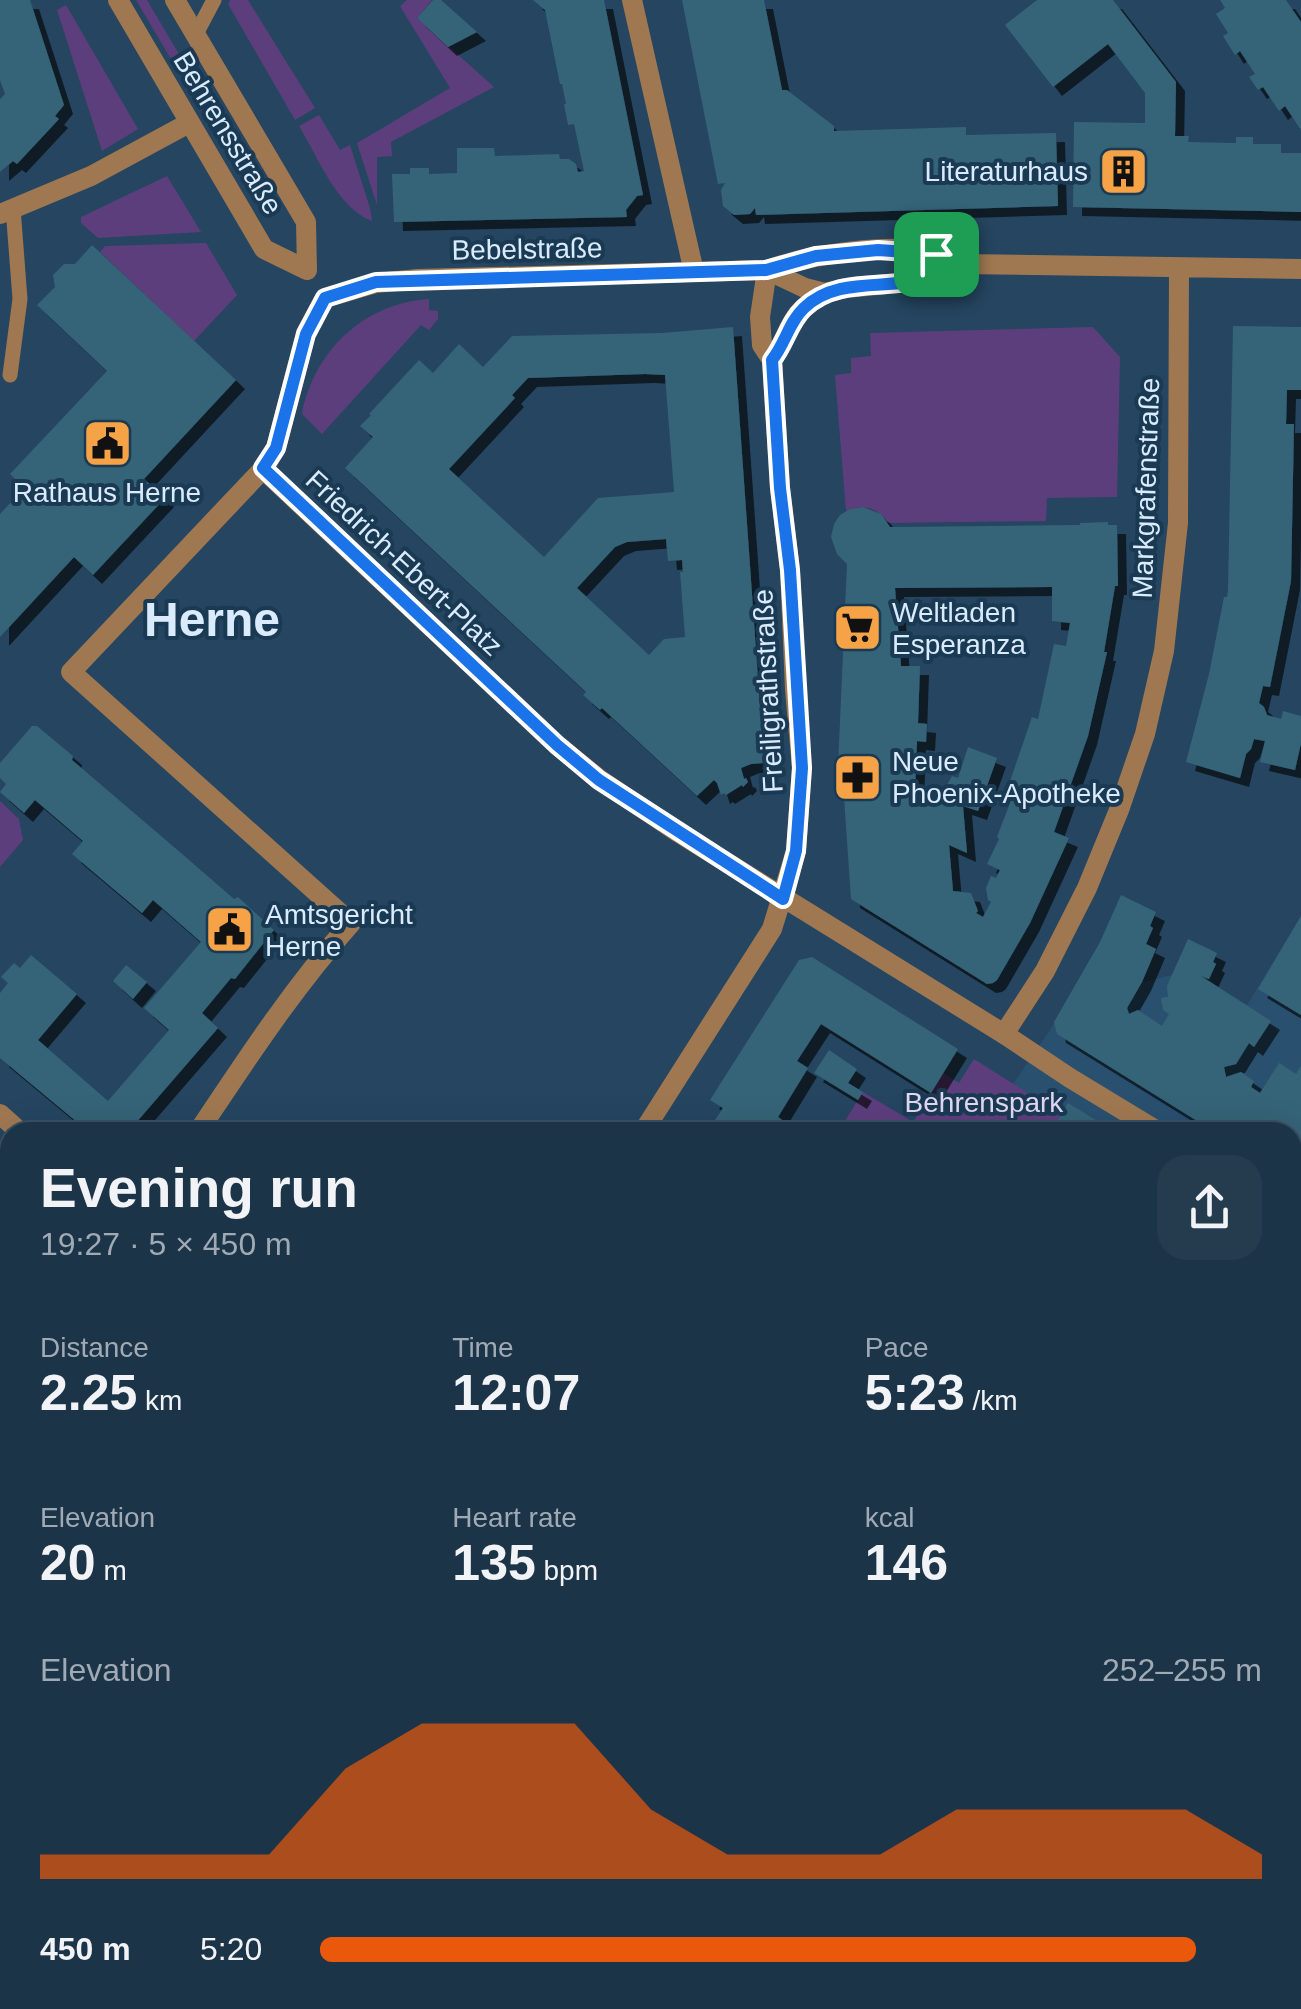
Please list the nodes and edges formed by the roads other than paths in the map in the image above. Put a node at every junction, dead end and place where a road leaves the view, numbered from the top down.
1 (118, 0) edge
2 (175, 0) edge
3 (214, 0) edge
4 (632, 0) edge
5 (196, 34) junction
6 (189, 123) junction
7 (6, 211) edge
8 (958, 264) junction
9 (1179, 268) junction
10 (307, 270) junction
11 (766, 270) junction
12 (1301, 270) edge
13 (694, 272) junction
14 (825, 293) junction
15 (325, 298) junction
16 (772, 360) junction
17 (10, 374) dead end
18 (263, 468) junction
19 (783, 899) junction
20 (1004, 1034) junction
21 (205, 1122) edge
22 (649, 1122) edge
23 (1143, 1122) edge

1 - 6 street, Behrensstraße
2 - 5 street, Behrensstraße
3 - 5 lane
4 - 13 street
5 - 10 street, Behrensstraße
6 - 7 street
6 - 10 street, Behrensstraße
7 - 17 lane
8 - 9 street, Bebelstraße
8 - 11 street, Bebelstraße
8 - 14 street, Bebelstraße
9 - 12 street, Bebelstraße
9 - 20 street, Markgrafenstraße
10 - 15 street
11 - 13 street, Bebelstraße
11 - 14 street, Bebelstraße
11 - 16 street, Freiligrathstraße
13 - 15 street, Bebelstraße
14 - 16 street
15 - 18 street
16 - 19 street, Freiligrathstraße
18 - 19 street, Friedrich-Ebert-Platz
18 - 21 street, Friedrich-Ebert-Platz
19 - 20 street
19 - 22 street
20 - 23 street

